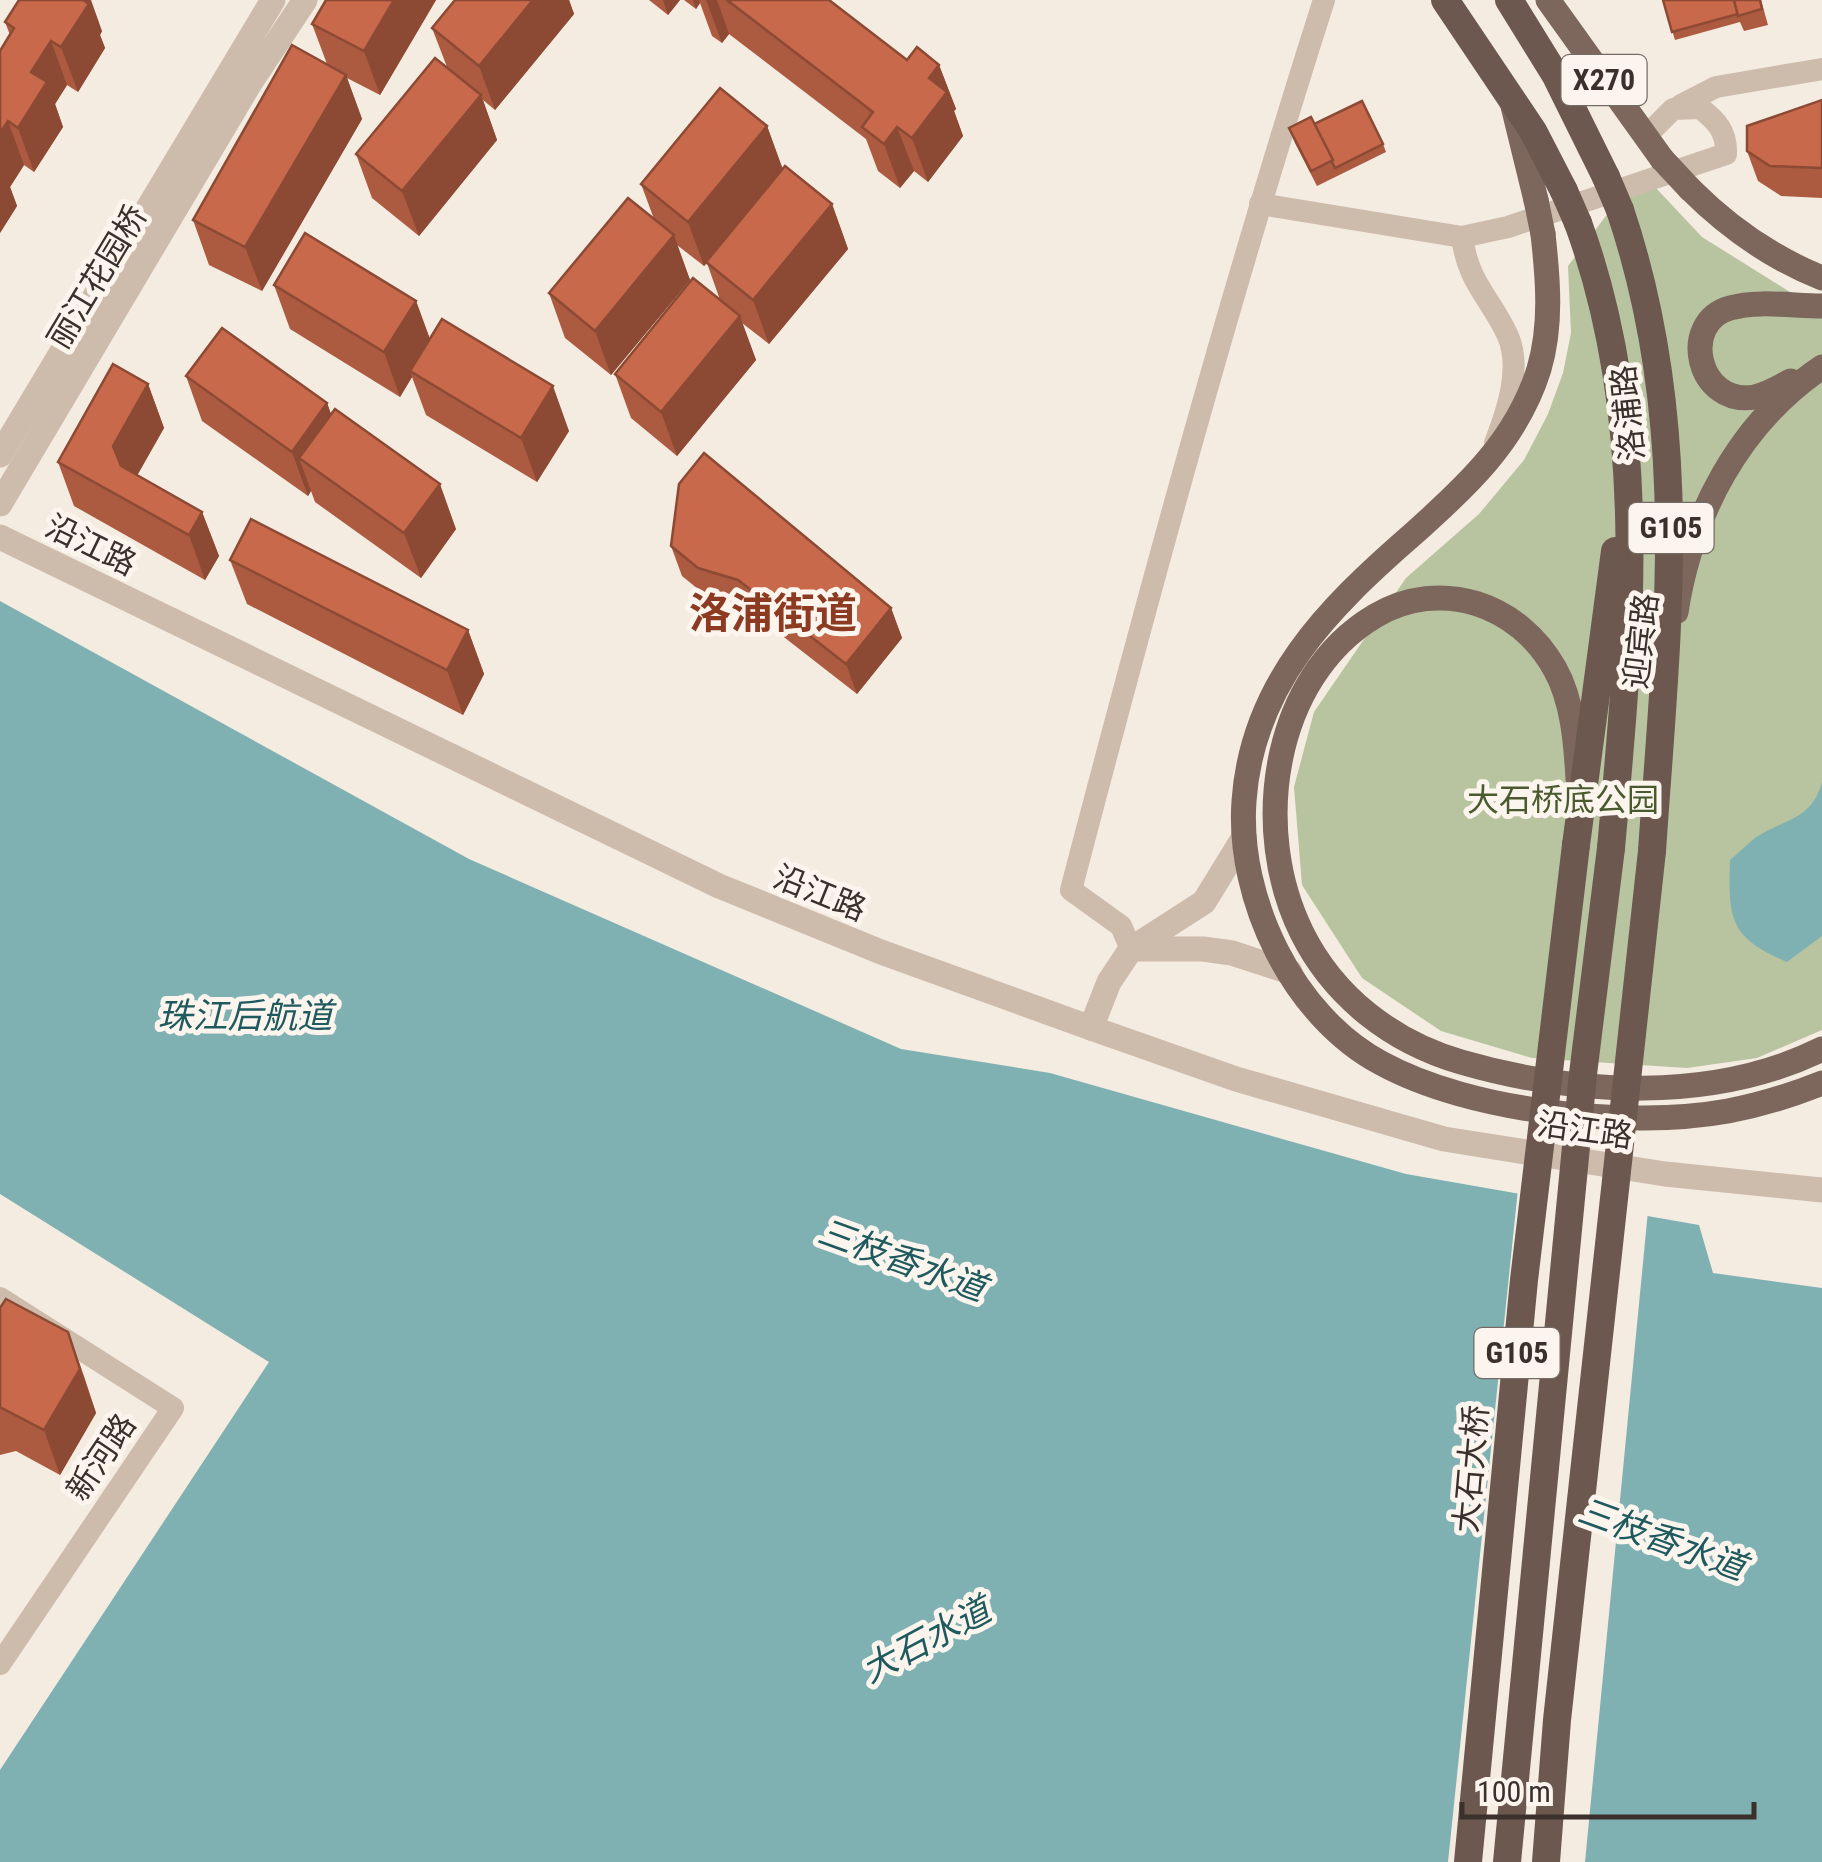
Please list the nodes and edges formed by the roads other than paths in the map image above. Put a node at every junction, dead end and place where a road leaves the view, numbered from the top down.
1 (272, 0) edge
2 (305, 0) edge
3 (1324, 0) edge
4 (1445, 0) edge
5 (1509, 0) edge
6 (1548, 0) edge
7 (1822, 69) edge
8 (240, 78) junction
9 (1511, 96) junction
10 (1673, 109) junction
11 (1645, 137) junction
12 (1260, 204) junction
13 (1462, 237) junction
14 (1822, 278) edge
15 (1822, 306) edge
16 (1822, 367) edge
17 (1626, 445) junction
18 (0, 455) edge
19 (1488, 463) junction
20 (0, 504) edge
21 (0, 536) edge
22 (1244, 836) junction
23 (1576, 845) junction
24 (1652, 851) junction
25 (1131, 949) junction
26 (1290, 972) junction
27 (1091, 1028) junction
28 (1822, 1048) edge
29 (1819, 1090) edge
30 (1822, 1190) edge
31 (0, 1298) edge
32 (0, 1664) edge
33 (1468, 1862) edge
34 (1507, 1862) edge
35 (1546, 1862) edge

1 - 8 street
2 - 8 street
3 - 12 street
4 - 9 highway, 洛浦路 / G105
5 - 24 highway, 洛浦路 / G105, bridge
6 - 11 main road, X270
7 - 10 street
8 - 18 street, 丽江花园桥
8 - 20 street, 丽江花园桥
9 - 17 highway, 洛浦路 / G105, bridge
9 - 19 main road, bridge
10 - 11 street
10 - 13 street
11 - 14 main road, X270, bridge
12 - 13 street
12 - 25 street
13 - 19 street
15 - 16 main road
16 - 24 main road, 迎宾路
17 - 23 highway, 洛浦路 / G105
17 - 34 highway, 洛浦路 / G105, bridge
19 - 22 main road
21 - 27 street, 沿江路
22 - 25 street
22 - 26 main road
23 - 28 main road
23 - 33 highway, 大石大桥 / G105, bridge
24 - 35 highway, G105, bridge
25 - 26 street
25 - 27 street
26 - 29 main road
27 - 30 street, 沿江路
31 - 32 street, 新河路

